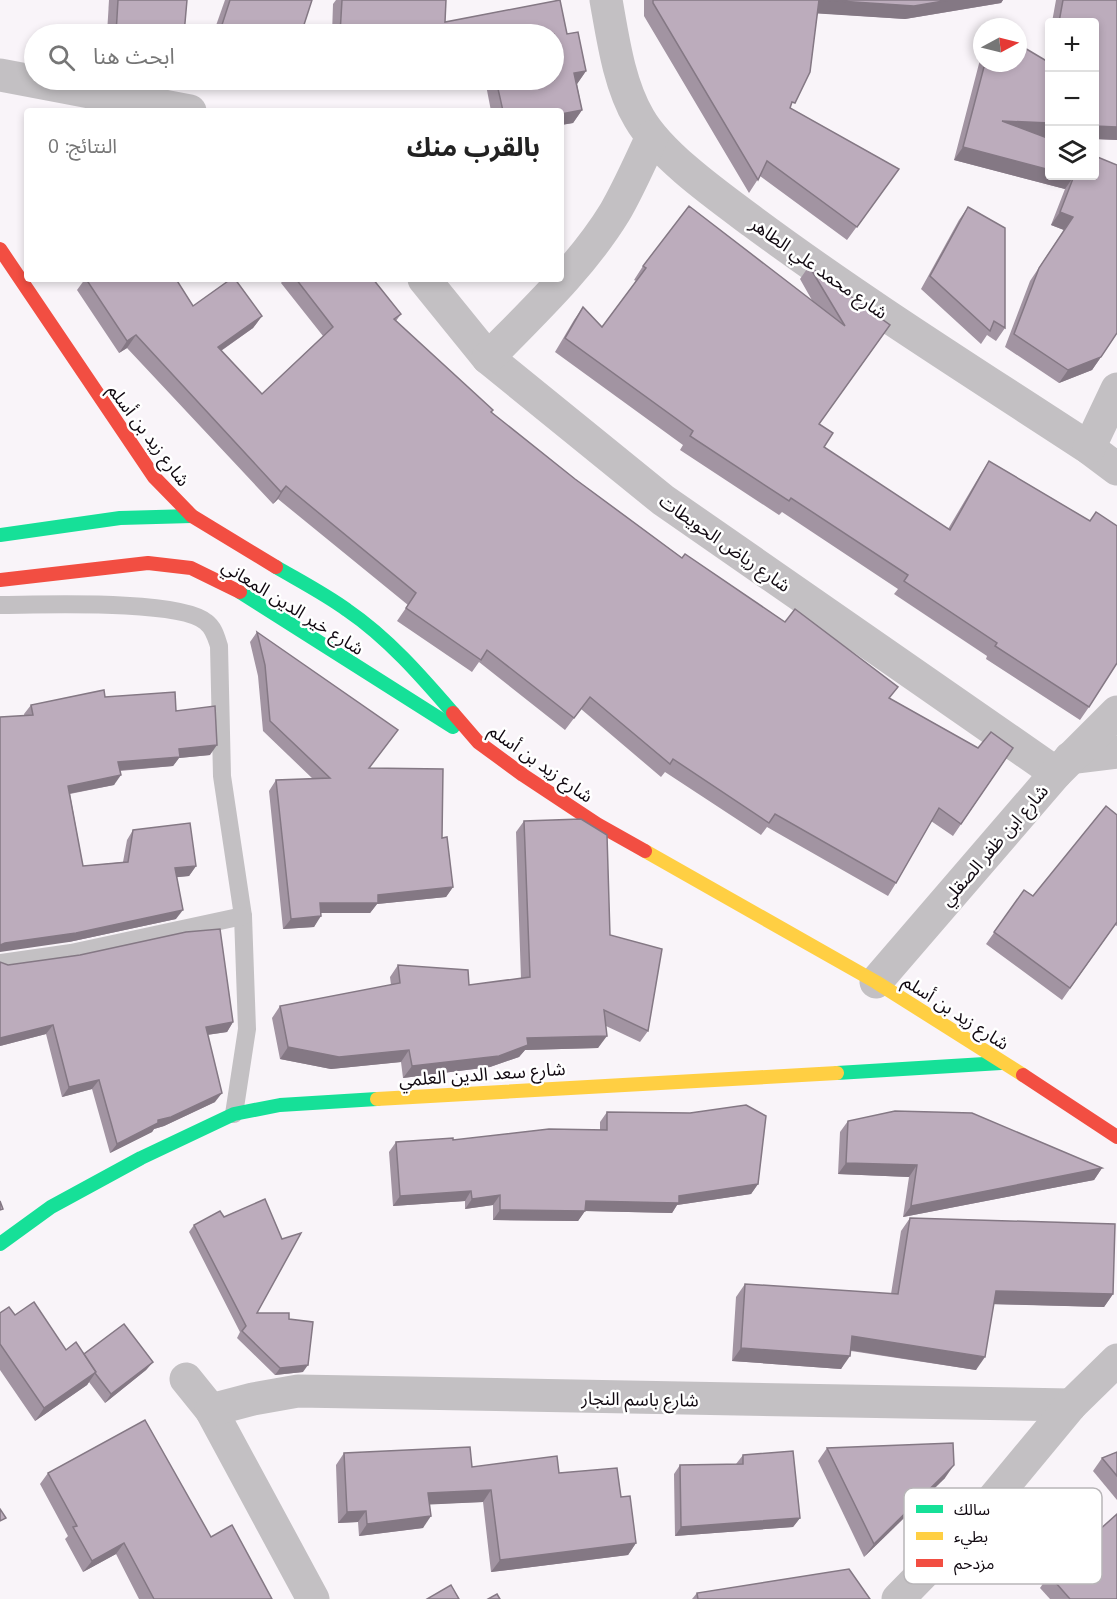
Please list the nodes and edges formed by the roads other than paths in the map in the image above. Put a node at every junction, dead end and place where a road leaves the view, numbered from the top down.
1 (606, 0) edge
2 (0, 75) edge
3 (24, 80) edge
4 (79, 90) edge
5 (174, 108) edge
6 (652, 137) junction
7 (0, 249) edge
8 (564, 278) edge
9 (426, 282) edge
10 (560, 282) edge
11 (488, 358) junction
12 (1117, 389) edge
13 (1089, 448) junction
14 (1117, 469) edge
15 (192, 516) junction
16 (0, 535) edge
17 (0, 580) edge
18 (0, 605) edge
19 (1117, 712) edge
20 (478, 742) junction
21 (1117, 752) edge
22 (1063, 765) junction
23 (243, 916) junction
24 (0, 963) edge
25 (876, 982) junction
26 (1001, 1063) junction
27 (234, 1114) junction
28 (1117, 1137) edge
29 (0, 1244) edge
30 (1117, 1360) edge
31 (186, 1379) dead end
32 (1071, 1406) junction
33 (211, 1410) junction
34 (1002, 1488) edge
35 (913, 1584) edge
36 (314, 1599) edge
37 (898, 1599) edge

1 - 6 street, شارع محمد علي الطاهر
2 - 3 street
4 - 5 street
6 - 8 street
6 - 13 street, شارع محمد علي الطاهر
7 - 15 street, شارع زيد بن أسلم
9 - 11 street, شارع رياض الحويطات
10 - 11 street
11 - 22 street, شارع رياض الحويطات
12 - 13 street
13 - 14 street, شارع محمد علي الطاهر
15 - 16 street
15 - 20 street, شارع زيد بن أسلم
17 - 20 street, شارع خير الدين المعاني
18 - 23 lane
19 - 22 street, شارع ابن ظفر الصقلي
20 - 25 street, شارع زيد بن أسلم
21 - 22 street
22 - 25 street, شارع ابن ظفر الصقلي
23 - 24 lane
23 - 27 lane
25 - 26 street, شارع زيد بن أسلم
26 - 27 street, شارع سعد الدين العلمي
26 - 28 street, شارع زيد بن أسلم
27 - 29 street, شارع سعد الدين العلمي
30 - 32 street
31 - 33 street
32 - 33 street, شارع باسم النجار
32 - 34 street
33 - 36 street
35 - 37 street

